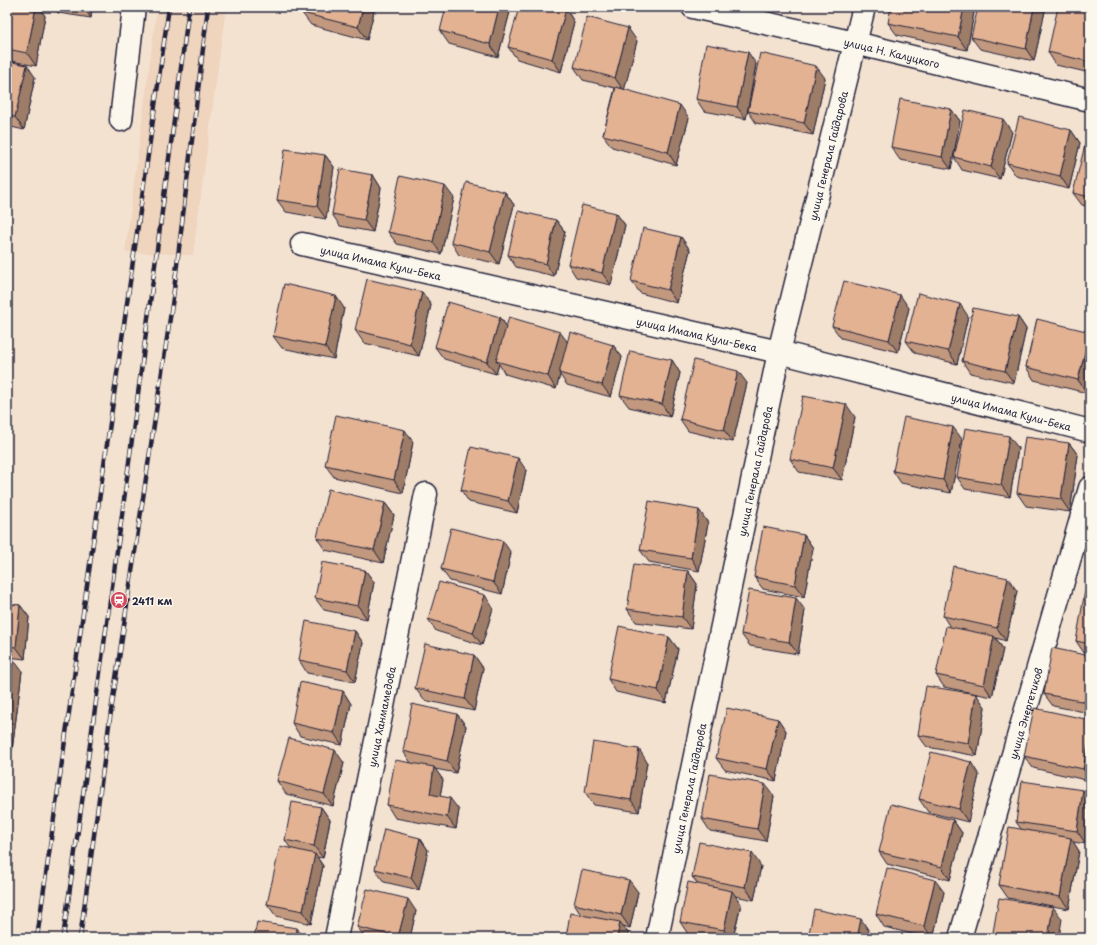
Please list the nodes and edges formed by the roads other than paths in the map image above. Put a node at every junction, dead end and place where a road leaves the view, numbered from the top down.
1 (134, 7) edge
2 (693, 7) edge
3 (864, 7) edge
4 (855, 43) junction
5 (1090, 100) edge
6 (121, 120) dead end
7 (302, 244) dead end
8 (779, 352) junction
9 (1090, 431) edge
10 (1090, 488) edge
11 (426, 494) dead end
12 (336, 938) edge
13 (657, 938) edge
14 (960, 938) edge

1 - 6 street
2 - 4 street, улица Н. Калуцкого
3 - 4 street, улица Генерала Гайдарова
4 - 5 street, улица Н. Калуцкого
4 - 8 street, улица Генерала Гайдарова
7 - 8 street, улица Имама Кули-Бека
8 - 9 street, улица Имама Кули-Бека
8 - 13 street, улица Генерала Гайдарова
10 - 14 street, улица Энергетиков
11 - 12 street, улица Ханмамедова

